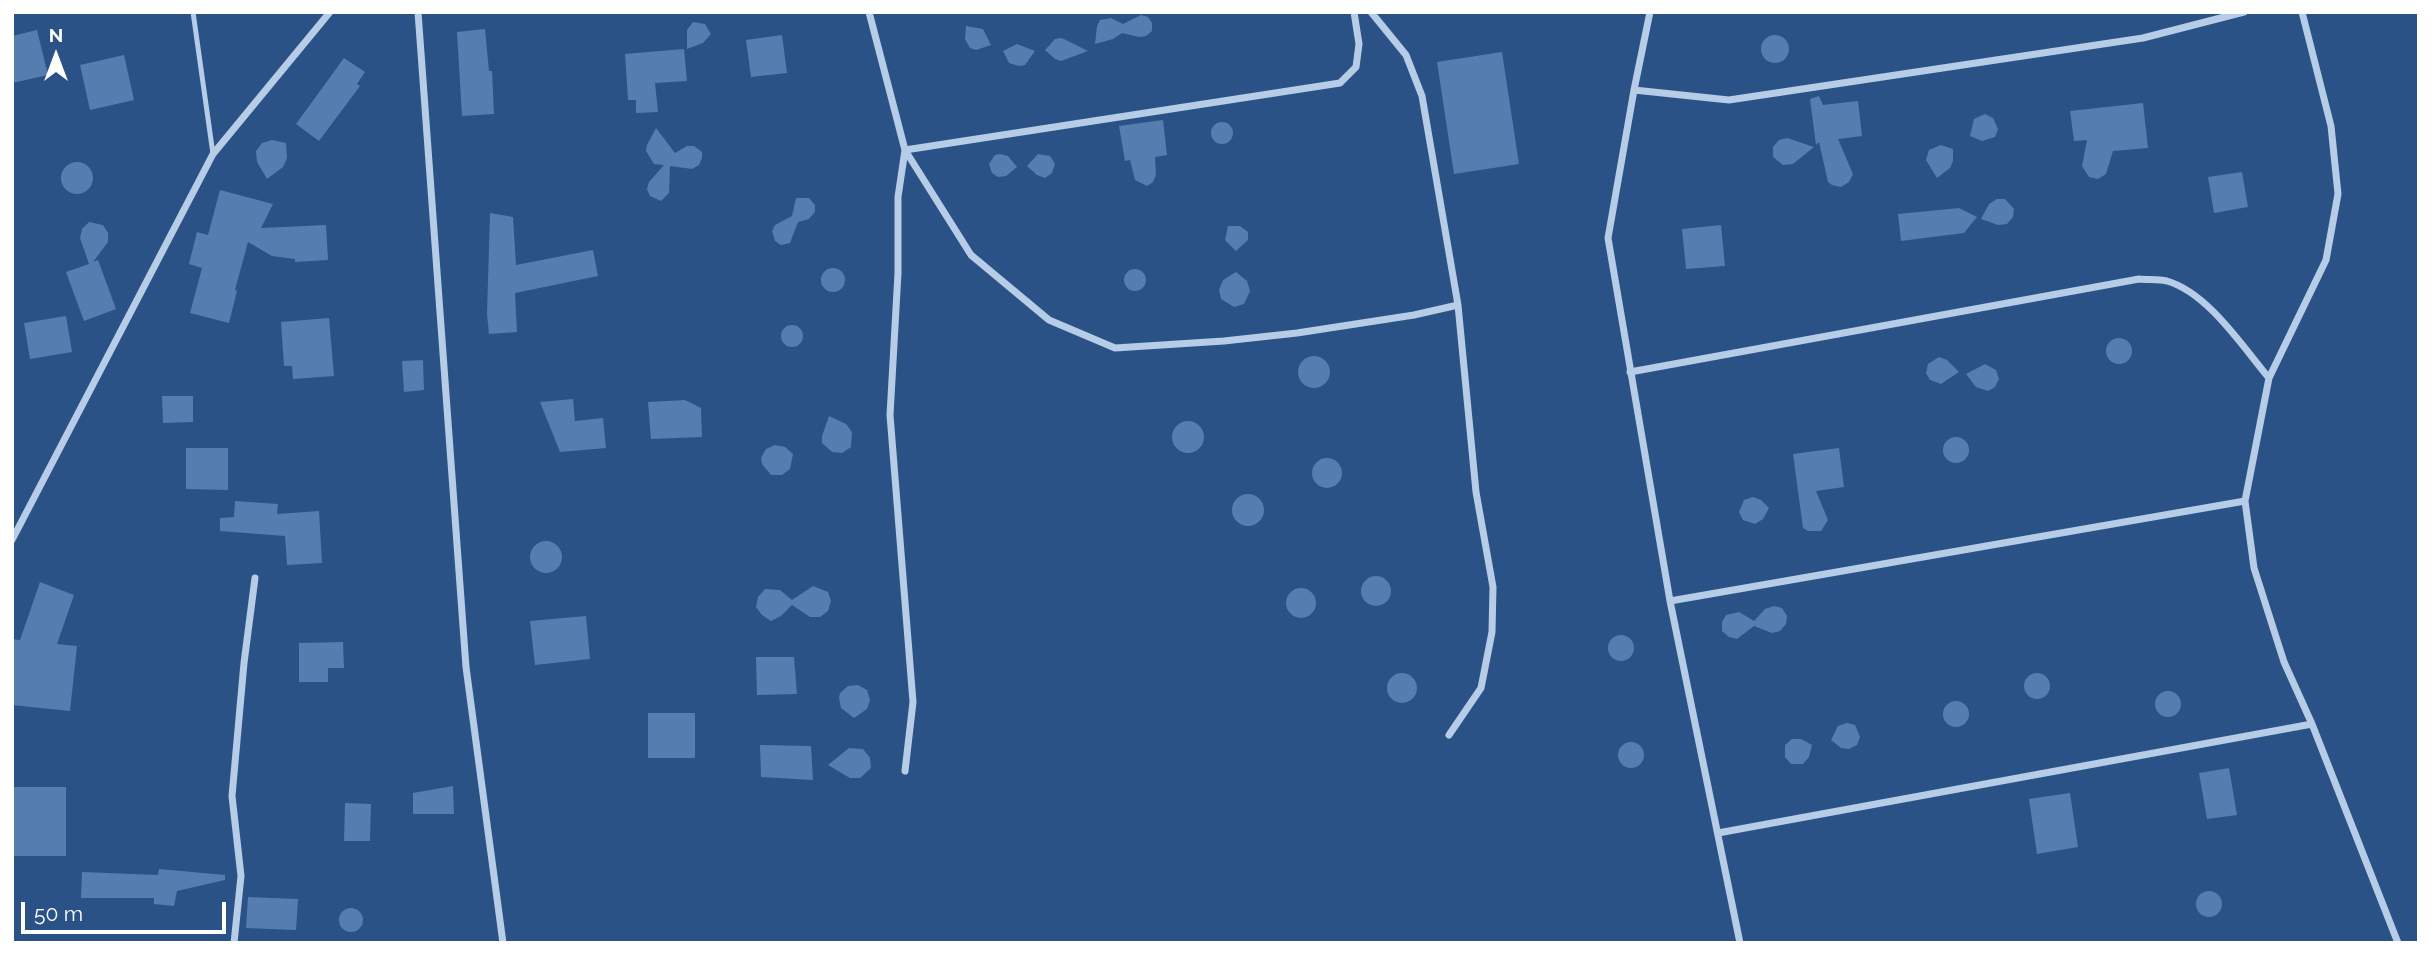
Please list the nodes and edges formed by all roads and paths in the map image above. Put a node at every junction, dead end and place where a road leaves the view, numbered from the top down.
1 (193, 12) edge
2 (330, 12) edge
3 (418, 12) edge
4 (869, 12) edge
5 (1354, 12) edge
6 (1371, 12) edge
7 (1650, 12) edge
8 (2244, 12) edge
9 (2302, 12) edge
10 (1634, 90) junction
11 (905, 150) junction
12 (214, 154) junction
13 (1458, 305) junction
14 (1630, 372) junction
15 (2269, 378) junction
16 (2245, 500) junction
17 (12, 540) edge
18 (255, 578) dead end
19 (1670, 601) junction
20 (2312, 724) junction
21 (1449, 735) dead end
22 (905, 771) dead end
23 (1718, 833) junction
24 (233, 943) edge
25 (503, 943) edge
26 (1740, 943) edge
27 (2398, 943) edge

1 - 12 lane
2 - 12 street
3 - 25 street
4 - 11 street
5 - 11 street
6 - 13 street
7 - 10 street
8 - 10 street
9 - 15 street
10 - 14 street
11 - 13 street
11 - 22 street
12 - 17 street
13 - 21 street
14 - 15 street
14 - 19 street
15 - 16 street
16 - 19 street
16 - 20 street
18 - 24 street
19 - 23 street
20 - 23 street
20 - 27 street
23 - 26 street

